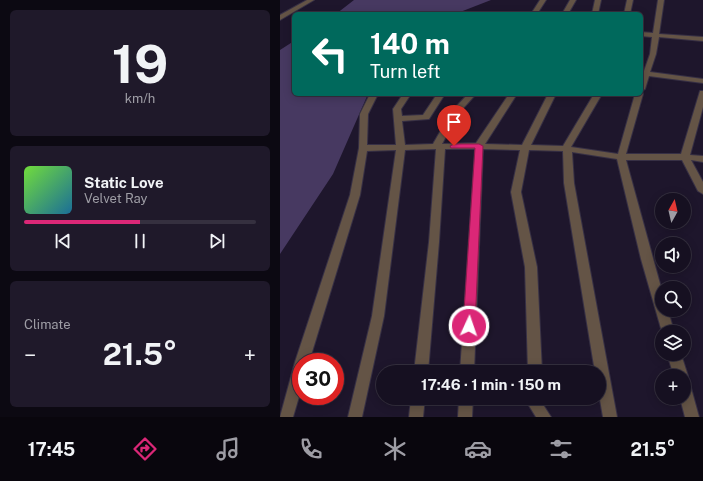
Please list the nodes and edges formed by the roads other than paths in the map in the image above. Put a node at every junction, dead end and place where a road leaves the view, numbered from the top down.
1 (311, 0) edge
2 (544, 0) edge
3 (573, 0) edge
4 (598, 0) edge
5 (630, 0) edge
6 (661, 0) edge
7 (535, 12) edge
8 (565, 12) edge
9 (595, 12) edge
10 (627, 12) edge
11 (280, 18) edge
12 (643, 34) edge
13 (656, 35) junction
14 (703, 39) edge
15 (643, 73) edge
16 (703, 80) edge
17 (703, 93) edge
18 (373, 96) edge
19 (406, 96) edge
20 (440, 96) edge
21 (470, 96) edge
22 (512, 96) edge
23 (551, 96) edge
24 (597, 96) edge
25 (638, 96) edge
26 (398, 119) junction
27 (438, 146) junction
28 (479, 146) junction
29 (401, 147) junction
30 (363, 148) junction
31 (525, 148) junction
32 (568, 149) junction
33 (622, 157) junction
34 (685, 157) junction
35 (703, 159) edge
36 (703, 191) edge
37 (666, 325) edge
38 (305, 353) edge
39 (422, 365) edge
40 (467, 365) edge
41 (535, 365) edge
42 (292, 397) edge
43 (417, 405) edge
44 (466, 405) edge
45 (536, 405) edge
46 (689, 405) edge
47 (286, 417) edge
48 (355, 417) edge
49 (416, 417) edge
50 (465, 417) edge
51 (544, 417) edge
52 (610, 417) edge
53 (692, 417) edge

1 - 11 street
2 - 7 street
3 - 8 street
4 - 9 street
5 - 10 street
6 - 13 street
12 - 13 street
13 - 14 street
13 - 15 street
15 - 16 street
17 - 34 street
18 - 30 street
19 - 26 street
20 - 26 street
21 - 27 street
22 - 28 street
23 - 31 street
24 - 32 street
25 - 33 street
26 - 29 street
27 - 28 street
27 - 29 street
27 - 39 street
28 - 31 street
28 - 40 street
29 - 30 street
29 - 48 street
30 - 38 street
31 - 32 street
31 - 41 street
32 - 33 street
32 - 52 street
33 - 34 street
33 - 37 street
34 - 35 street
34 - 36 street
42 - 47 street
43 - 49 street
44 - 50 street
45 - 51 street
46 - 53 street

